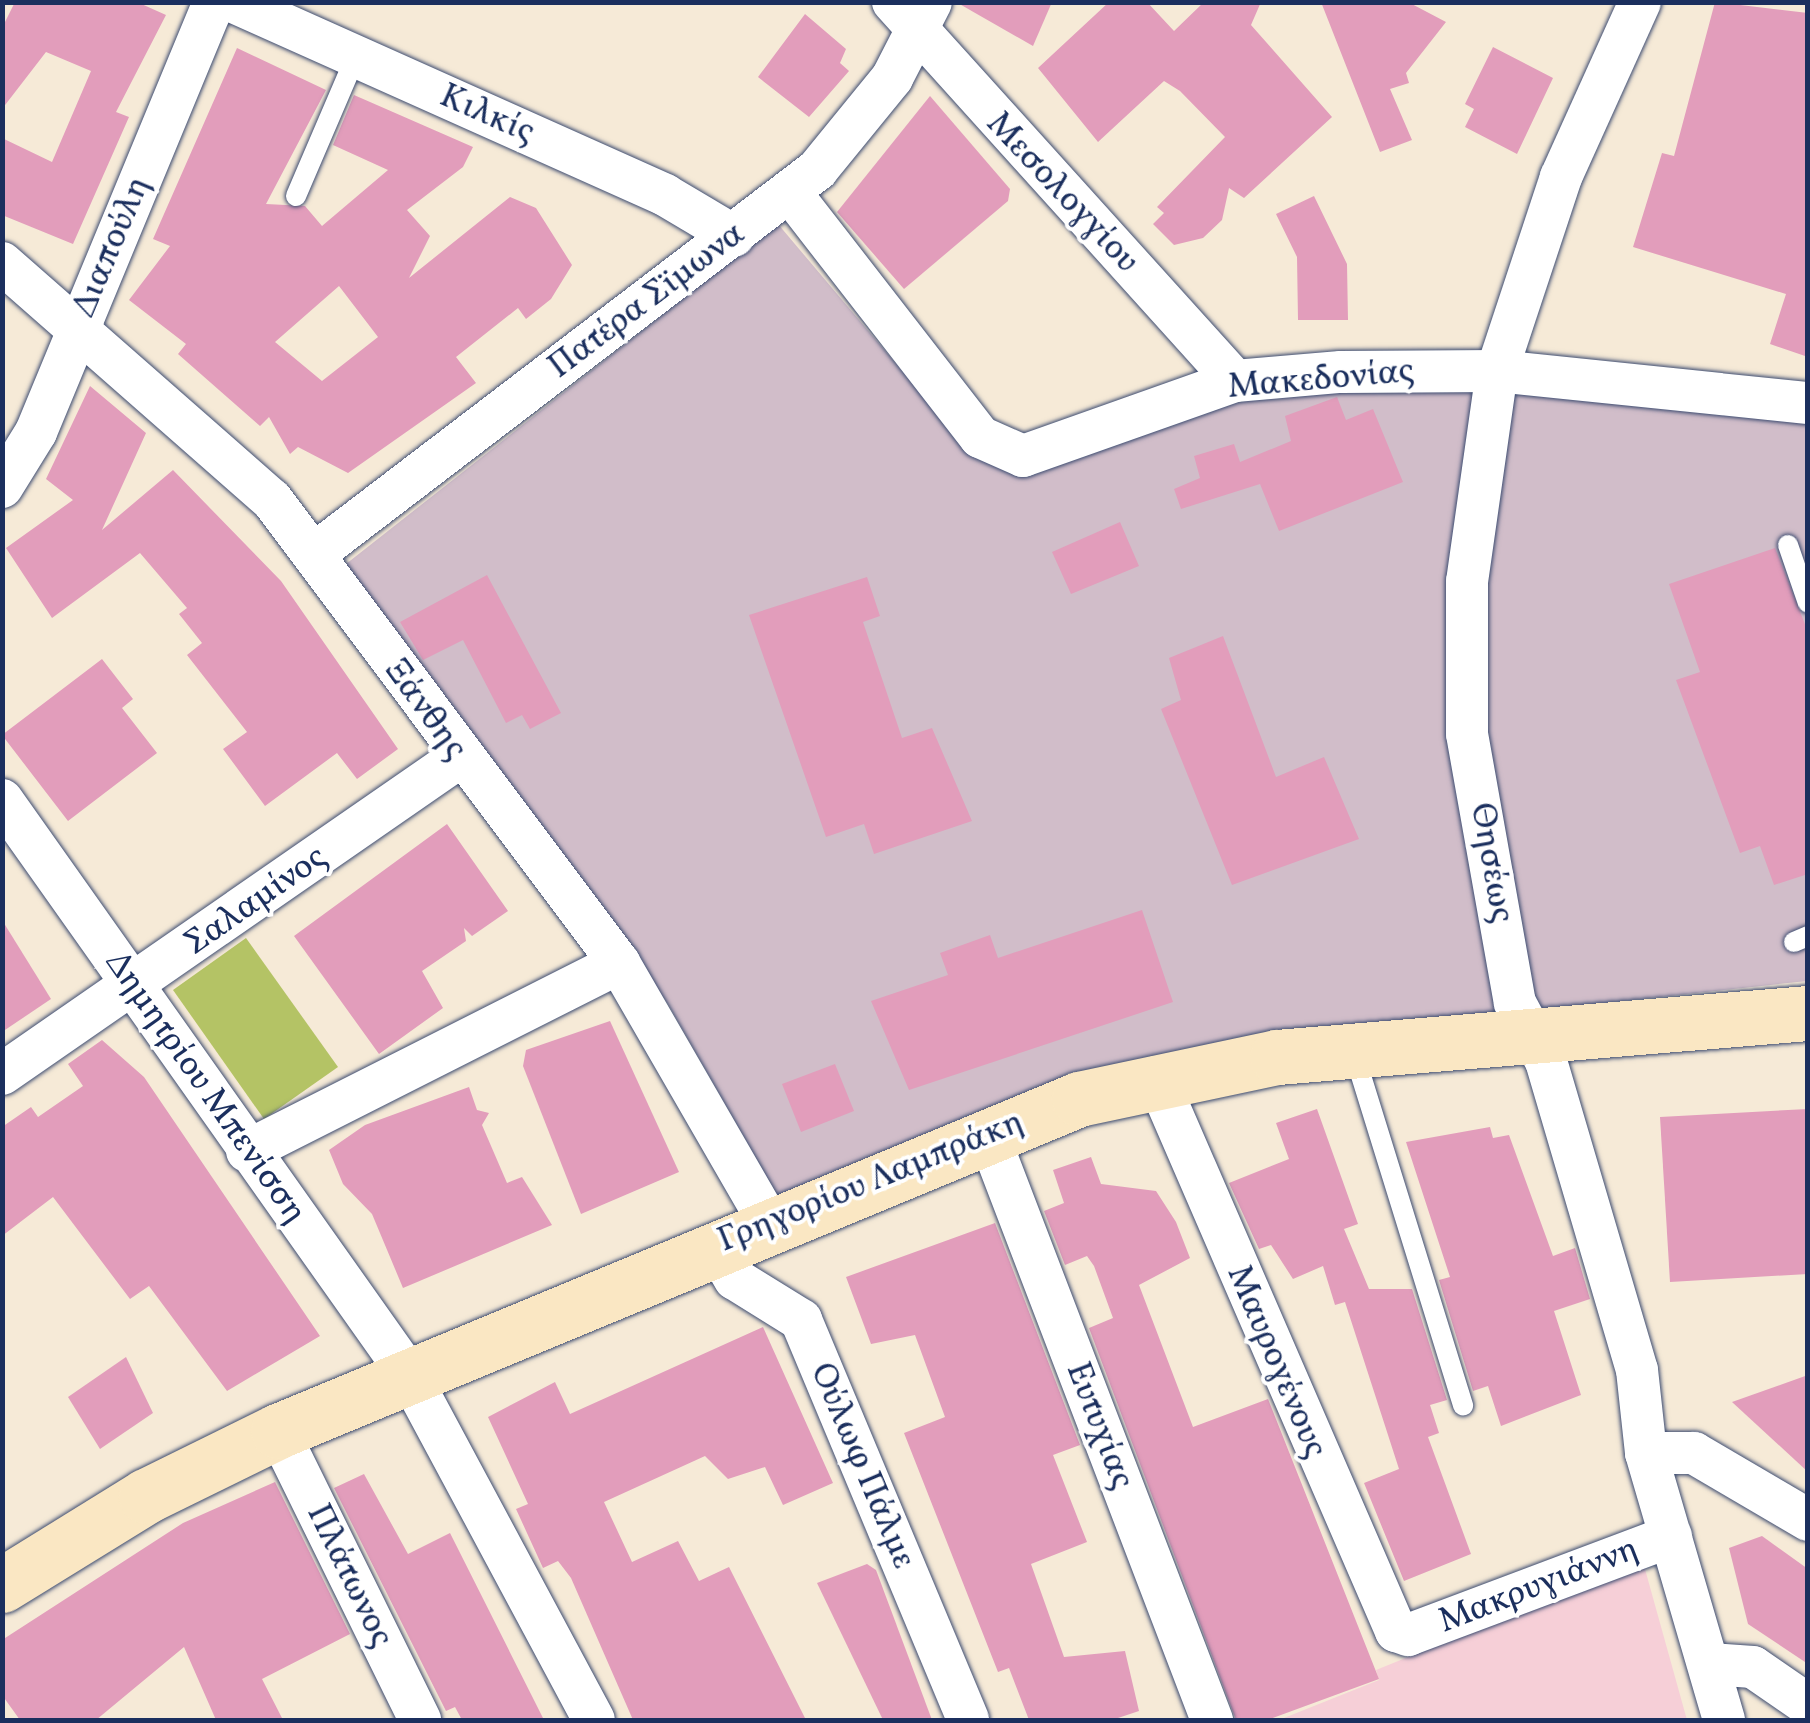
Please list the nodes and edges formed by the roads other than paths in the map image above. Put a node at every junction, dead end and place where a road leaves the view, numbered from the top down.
1 (214, 2) edge
2 (234, 2) edge
3 (1640, 2) edge
4 (914, 14) edge
5 (356, 56) junction
6 (790, 192) junction
7 (296, 196) dead end
8 (734, 236) junction
9 (2, 263) edge
10 (79, 327) junction
11 (1497, 371) junction
12 (1234, 381) junction
13 (1808, 403) edge
14 (2, 487) edge
15 (1788, 545) dead end
16 (314, 554) junction
17 (1808, 603) edge
18 (457, 759) junction
19 (2, 800) edge
20 (619, 963) junction
21 (135, 987) junction
22 (1808, 1014) edge
23 (1527, 1034) junction
24 (1353, 1051) junction
25 (2, 1074) edge
26 (1156, 1076) junction
27 (987, 1132) junction
28 (247, 1152) junction
29 (769, 1223) junction
30 (715, 1246) junction
31 (409, 1375) junction
32 (1463, 1406) dead end
33 (278, 1431) junction
34 (1646, 1453) junction
35 (1808, 1520) edge
36 (1670, 1536) junction
37 (2, 1585) edge
38 (1408, 1635) joint
39 (1710, 1664) junction
40 (1808, 1705) edge
41 (420, 1720) edge
42 (594, 1720) edge
43 (968, 1720) edge
44 (1212, 1720) edge
45 (1724, 1720) edge

1 - 10 street, Διαπούλη
2 - 5 street, Κιλκίς
3 - 11 street, Θησέως
4 - 6 street, Πατέρα Σϊμωνα
4 - 12 street, Μεσολογγίου
5 - 7 lane
5 - 8 street, Κιλκίς
6 - 8 street, Πατέρα Σϊμωνα
6 - 12 street, Μακεδονίας
8 - 16 street, Πατέρα Σϊμωνα
9 - 10 street, Ξάνθης
10 - 14 street, Διαπούλη
10 - 16 street, Ξάνθης
11 - 12 street, Μακεδονίας
11 - 13 street, Μακεδονίας
11 - 23 street, Θησέως
15 - 17 lane
16 - 18 street, Ξάνθης
18 - 20 street, Ξάνθης
18 - 21 street, Σαλαμίνος
19 - 21 street, Δημητρίου Μπενίσση
20 - 28 street
20 - 29 street, Ξάνθης
21 - 25 street, Σαλαμίνος
21 - 28 street, Δημητρίου Μπενίσση
22 - 23 main road, Γρηγορίου Λαμπράκη
23 - 24 main road, Γρηγορίου Λαμπράκη
23 - 34 street, Θησέως
24 - 26 main road, Γρηγορίου Λαμπράκη
24 - 32 lane
26 - 27 main road, Γρηγορίου Λαμπράκη
26 - 38 street, Μαυρογένους
27 - 29 main road, Γρηγορίου Λαμπράκη
27 - 44 street, Ευτυχίας
28 - 31 street, Δημητρίου Μπενίσση
29 - 30 main road, Γρηγορίου Λαμπράκη
30 - 31 main road, Γρηγορίου Λαμπράκη
30 - 43 street, Ούλωφ Πάλμε
31 - 33 main road, Γρηγορίου Λαμπράκη
31 - 42 street, Δημητρίου Μπενίσση
33 - 37 main road, Γρηγορίου Λαμπράκη
33 - 41 street, Πλάτωνος
34 - 35 street
34 - 36 street, Θησέως
36 - 38 street, Μακρυγιάννη
36 - 39 street, Θησέως
39 - 40 street
39 - 45 street, Θησέως

